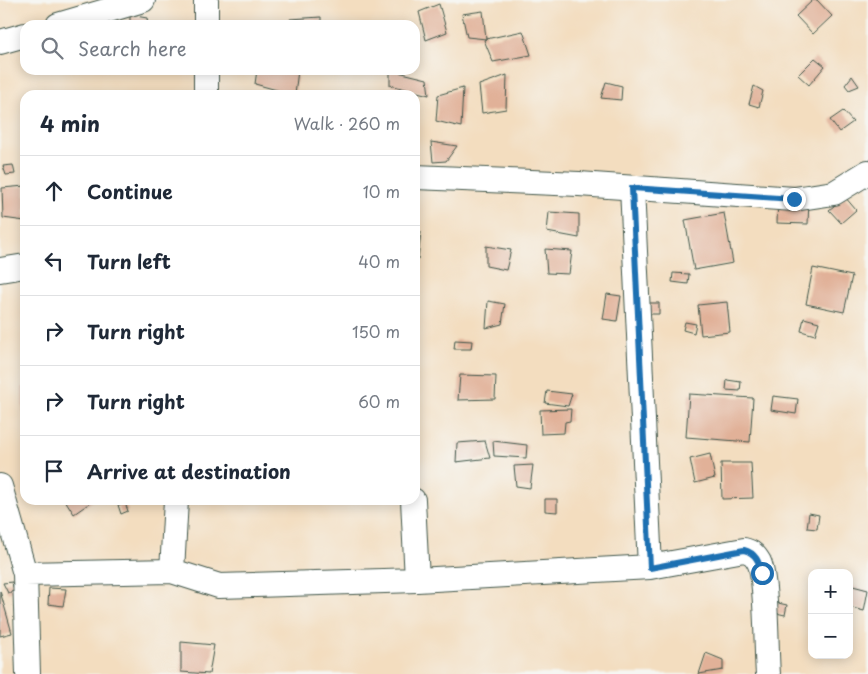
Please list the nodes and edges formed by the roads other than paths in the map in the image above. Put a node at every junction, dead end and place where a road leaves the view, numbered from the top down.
1 (143, 0) edge
2 (206, 0) edge
3 (75, 20) edge
4 (206, 20) edge
5 (20, 36) edge
6 (0, 42) edge
7 (206, 75) edge
8 (206, 90) edge
9 (868, 172) edge
10 (420, 177) edge
11 (632, 188) junction
12 (20, 267) edge
13 (0, 270) edge
14 (0, 486) edge
15 (176, 505) edge
16 (413, 505) edge
17 (650, 568) junction
18 (172, 571) junction
19 (25, 574) junction
20 (417, 580) junction
21 (28, 674) edge
22 (768, 674) edge

1 - 3 street
2 - 4 street
5 - 6 street
7 - 8 street
9 - 11 street
10 - 11 street
11 - 17 street
12 - 13 street
14 - 19 street
15 - 18 street
16 - 20 street
17 - 20 street
17 - 22 street
18 - 19 street
18 - 20 street
19 - 21 street

